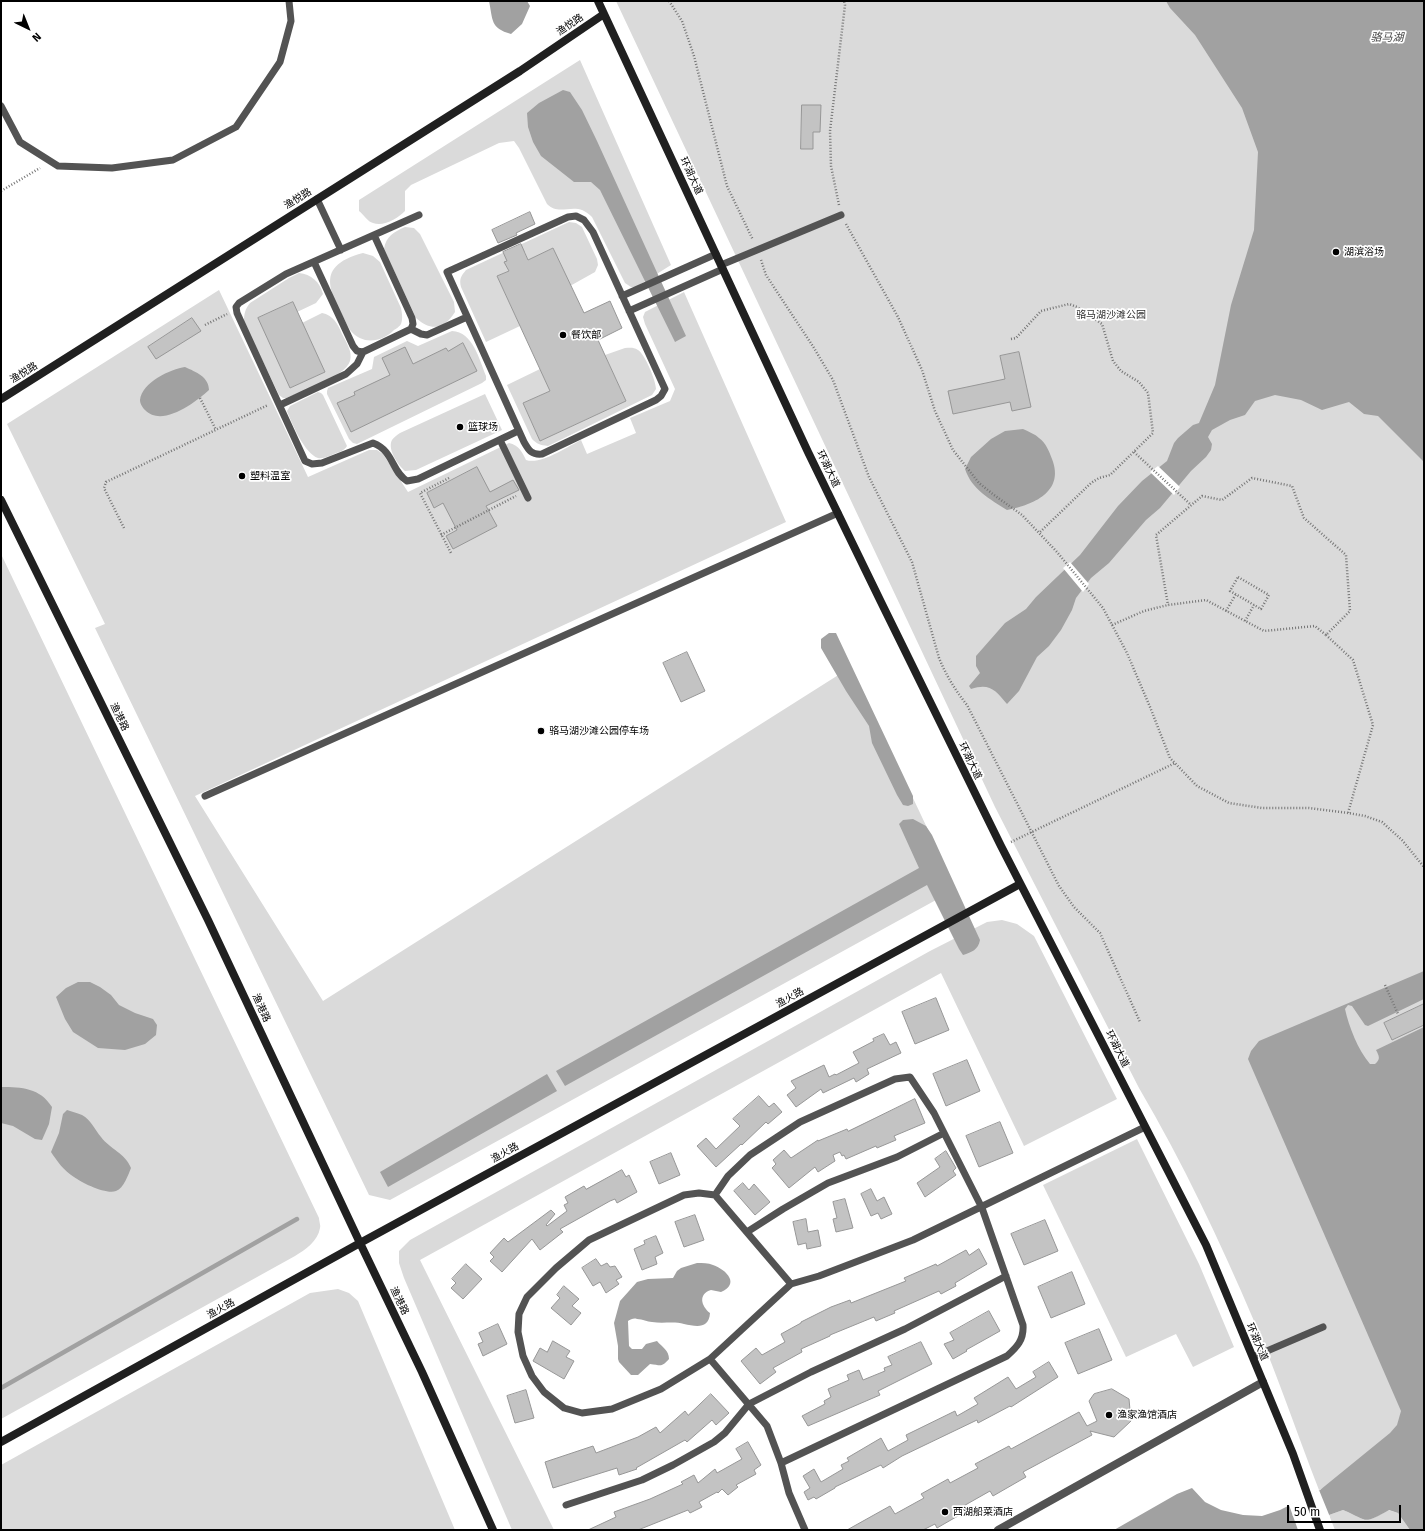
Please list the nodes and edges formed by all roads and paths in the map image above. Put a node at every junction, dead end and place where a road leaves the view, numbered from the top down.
1 (290, 1) edge
2 (598, 1) edge
3 (669, 1) edge
4 (844, 1) edge
5 (604, 14) junction
6 (1, 106) edge
7 (51, 161) junction
8 (1, 191) edge
9 (317, 199) junction
10 (418, 215) dead end
11 (841, 215) junction
12 (374, 235) junction
13 (341, 250) junction
14 (757, 250) junction
15 (716, 254) junction
16 (314, 262) junction
17 (722, 267) junction
18 (622, 296) junction
19 (236, 310) junction
20 (629, 311) junction
21 (467, 317) junction
22 (205, 325) dead end
23 (411, 329) junction
24 (1011, 339) dead end
25 (362, 352) junction
26 (200, 398) dead end
27 (1, 399) edge
28 (278, 403) junction
29 (216, 430) junction
30 (518, 431) junction
31 (500, 440) junction
32 (1134, 452) junction
33 (455, 475) dead end
34 (527, 494) joint
35 (1, 500) edge
36 (1191, 505) junction
37 (838, 513) junction
38 (124, 528) dead end
39 (1039, 533) junction
40 (441, 535) junction
41 (451, 553) dead end
42 (1236, 594) junction
43 (1168, 605) junction
44 (1254, 605) junction
45 (1226, 611) junction
46 (1245, 621) junction
47 (1112, 625) junction
48 (1326, 635) junction
49 (1175, 763) junction
50 (205, 796) dead end
51 (1348, 813) junction
52 (1031, 832) junction
53 (1001, 846) junction
54 (1424, 868) edge
55 (1020, 884) junction
56 (1385, 985) dead end
57 (1398, 1014) dead end
58 (1140, 1022) dead end
59 (1145, 1127) junction
60 (944, 1133) junction
61 (715, 1195) junction
62 (982, 1208) junction
63 (747, 1232) junction
64 (360, 1243) junction
65 (1006, 1276) junction
66 (791, 1284) junction
67 (1324, 1327) dead end
68 (1252, 1357) junction
69 (710, 1359) junction
70 (1263, 1382) junction
71 (749, 1404) junction
72 (1, 1442) edge
73 (781, 1463) junction
74 (566, 1505) dead end
75 (493, 1530) edge
76 (805, 1530) edge
77 (998, 1530) edge
78 (1320, 1530) edge

1 - 7 lane
2 - 5 street, 环湖大道
3 - 14 path
4 - 11 path
5 - 9 street, 渔悦路
5 - 15 street, 环湖大道
6 - 7 lane
7 - 8 path
9 - 13 lane
9 - 27 street, 渔悦路
10 - 12 lane
11 - 14 lane
11 - 39 path
12 - 13 lane
12 - 23 lane
13 - 16 lane
14 - 17 lane
14 - 52 path
15 - 17 street, 环湖大道
15 - 18 lane
16 - 19 lane
16 - 25 lane
17 - 20 lane
17 - 37 street, 环湖大道
18 - 20 lane
18 - 21 lane
19 - 22 path
19 - 28 lane
20 - 30 lane
21 - 23 lane
21 - 30 lane
23 - 25 lane
24 - 32 path
25 - 28 lane
26 - 29 path
28 - 29 path
28 - 31 lane
29 - 38 path
30 - 31 lane
31 - 34 lane
32 - 36 path
32 - 39 path
33 - 40 path
34 - 40 path
35 - 64 street, 渔港路
36 - 43 path
36 - 48 path
37 - 50 lane
37 - 53 street, 环湖大道
39 - 47 path
40 - 41 path
42 - 44 path
42 - 44 path
42 - 45 path
43 - 45 path
43 - 47 path
44 - 46 path
45 - 46 path
46 - 48 path
47 - 49 path
48 - 51 path
49 - 51 path
49 - 52 path
51 - 54 path
52 - 53 path
52 - 58 path
53 - 55 street, 环湖大道
55 - 59 street, 环湖大道
55 - 64 street, 渔火路
56 - 57 path
59 - 62 lane
59 - 68 street, 环湖大道
60 - 61 lane
60 - 62 lane
60 - 63 lane
61 - 63 lane
61 - 69 lane
62 - 65 lane
62 - 66 lane
63 - 66 lane
64 - 72 street, 渔火路
64 - 75 street, 渔港路
65 - 71 lane
65 - 73 lane
66 - 69 lane
67 - 68 lane
68 - 70 street, 环湖大道
69 - 71 lane
70 - 77 street
70 - 78 street, 环湖大道
71 - 73 lane
71 - 74 lane
73 - 76 lane

